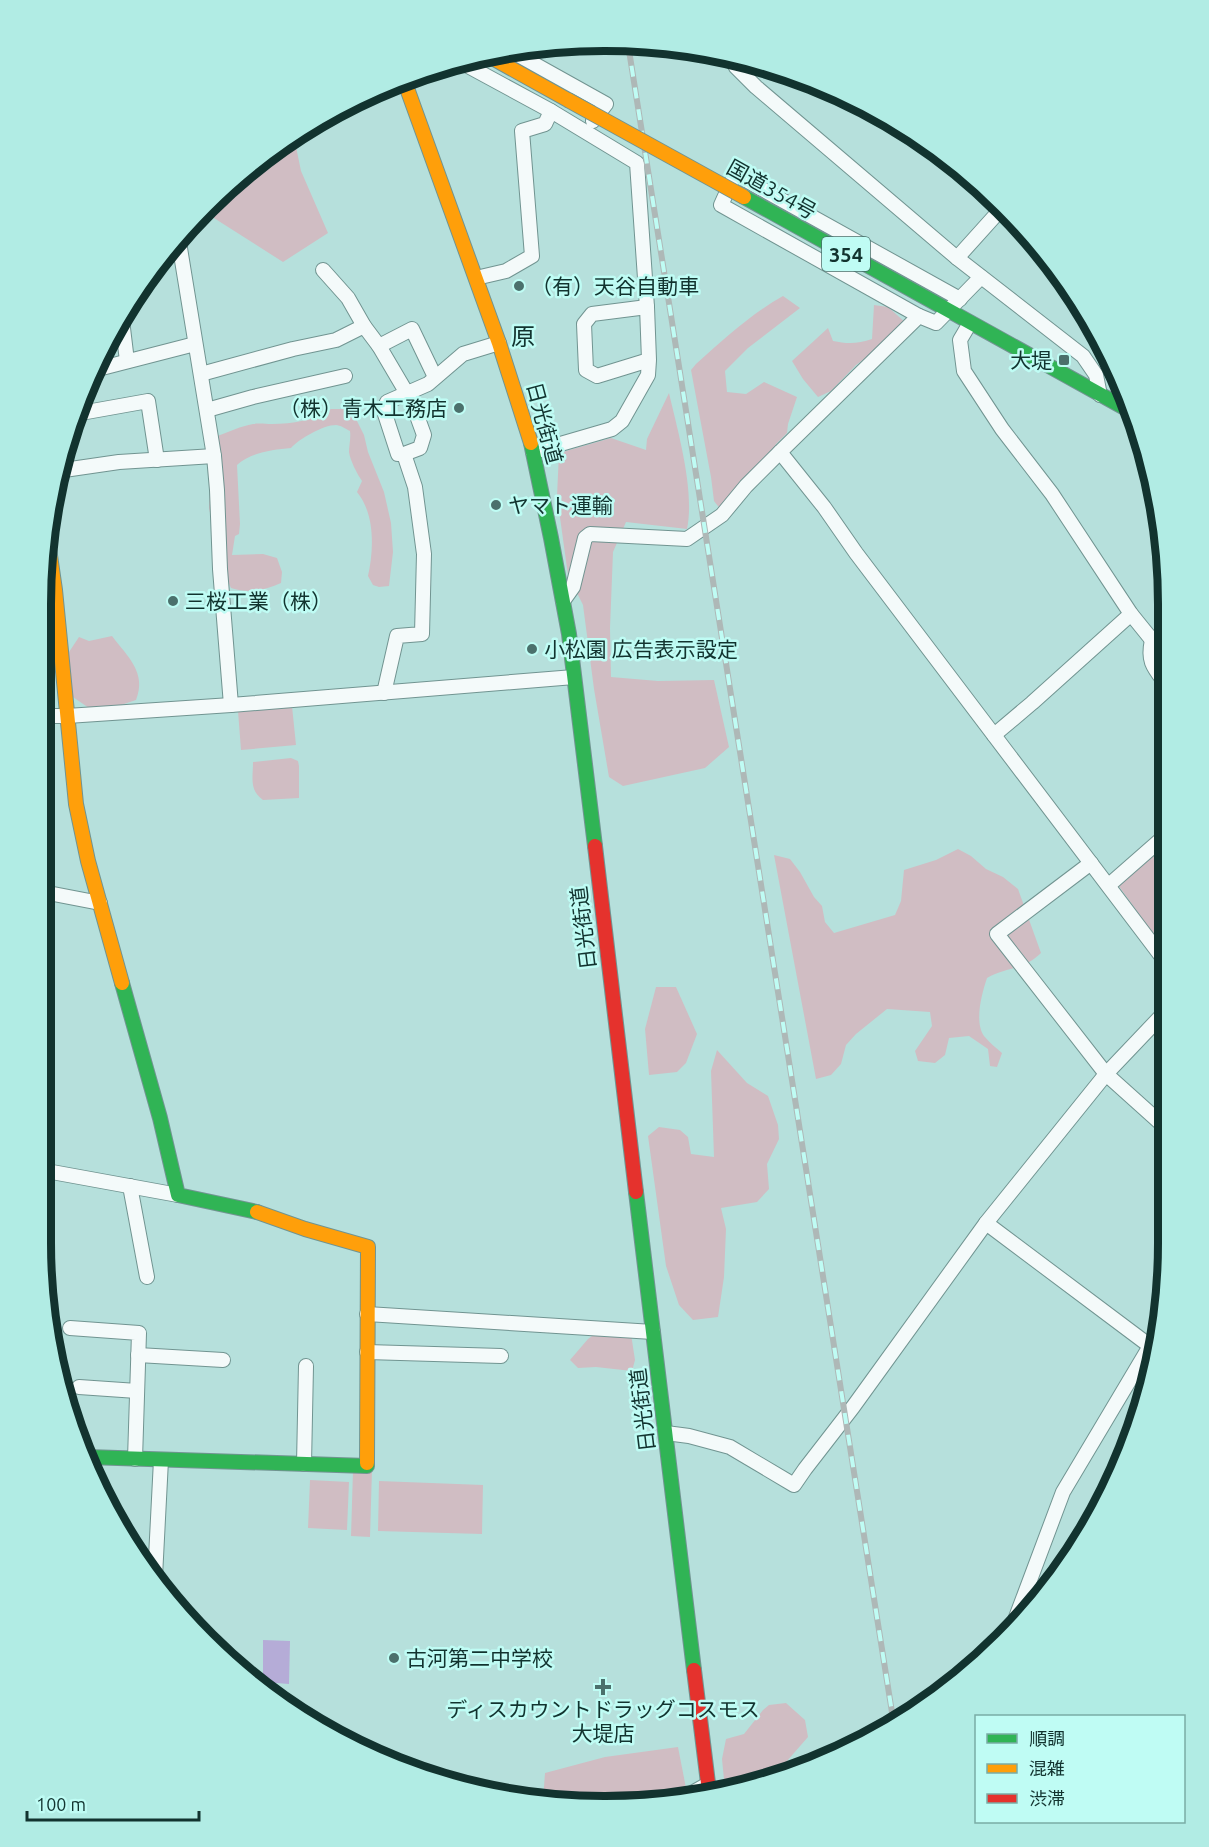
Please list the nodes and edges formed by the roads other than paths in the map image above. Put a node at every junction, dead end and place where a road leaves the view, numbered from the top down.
1 (523, 58) edge
2 (499, 62) edge
3 (472, 68) edge
4 (738, 68) edge
5 (407, 88) edge
6 (551, 111) junction
7 (586, 132) junction
8 (997, 214) edge
9 (180, 250) edge
10 (957, 258) junction
11 (323, 270) dead end
12 (981, 277) junction
13 (476, 278) junction
14 (960, 299) junction
15 (648, 307) junction
16 (948, 311) junction
17 (919, 316) junction
18 (970, 323) junction
19 (364, 326) junction
20 (123, 331) edge
21 (499, 343) junction
22 (195, 344) junction
23 (380, 346) junction
24 (649, 360) junction
25 (127, 362) junction
26 (105, 367) edge
27 (201, 374) junction
28 (345, 376) dead end
29 (435, 377) junction
30 (406, 393) junction
31 (1100, 394) junction
32 (1121, 406) edge
33 (207, 410) junction
34 (86, 412) edge
35 (533, 452) junction
36 (780, 452) junction
37 (404, 454) junction
38 (214, 456) junction
39 (157, 460) junction
40 (68, 469) edge
41 (52, 569) edge
42 (563, 601) junction
43 (1131, 614) junction
44 (1158, 636) edge
45 (1152, 640) junction
46 (59, 644) junction
47 (51, 646) edge
48 (1158, 672) edge
49 (574, 677) junction
50 (384, 693) junction
51 (231, 705) junction
52 (51, 716) edge
53 (67, 716) junction
54 (994, 735) junction
55 (1158, 842) edge
56 (1091, 863) junction
57 (1109, 885) junction
58 (51, 894) edge
59 (100, 903) junction
60 (1158, 952) edge
61 (1158, 1019) edge
62 (1106, 1074) junction
63 (1158, 1121) edge
64 (51, 1172) edge
65 (130, 1186) junction
66 (178, 1195) junction
67 (986, 1223) junction
68 (147, 1277) dead end
69 (367, 1314) junction
70 (70, 1328) dead end
71 (653, 1332) junction
72 (1148, 1344) edge
73 (367, 1352) junction
74 (1147, 1352) edge
75 (138, 1355) junction
76 (501, 1356) dead end
77 (223, 1360) dead end
78 (306, 1366) dead end
79 (79, 1387) dead end
80 (137, 1391) junction
81 (666, 1433) junction
82 (94, 1456) edge
83 (135, 1459) junction
84 (161, 1460) junction
85 (304, 1464) junction
86 (156, 1566) edge
87 (1019, 1609) edge
88 (708, 1786) edge

1 - 7 street
2 - 16 main road, 国道354号 / 354, bridge
3 - 6 street
4 - 10 street
5 - 13 main road, 日光街道
6 - 7 street
6 - 13 street
7 - 15 street
8 - 10 street
9 - 22 street
10 - 12 street
11 - 19 street
12 - 14 street
12 - 31 street
13 - 21 main road, 日光街道
14 - 16 street
14 - 17 street
15 - 24 street
15 - 24 street
16 - 17 street
16 - 18 main road, 国道354号 / 354
17 - 36 street
18 - 31 main road, 国道354号 / 354
18 - 43 street
19 - 23 street
19 - 27 street
20 - 25 street
21 - 29 street
21 - 35 main road, 日光街道
22 - 25 street
22 - 27 street
23 - 29 street
23 - 30 street
24 - 35 street
25 - 26 street
27 - 33 street
28 - 33 street
29 - 30 street
30 - 37 street
30 - 37 street
31 - 32 main road, 国道354号 / 354
33 - 38 street
34 - 39 street
35 - 42 main road, 日光街道
36 - 42 street
36 - 54 street
37 - 50 street
38 - 39 street
38 - 51 street
39 - 40 street
41 - 46 main road
42 - 49 main road, 日光街道
43 - 45 street
43 - 54 street
44 - 45 street
45 - 48 street
46 - 47 street
46 - 53 main road
49 - 50 street
49 - 71 main road, 日光街道
50 - 51 street
51 - 53 street
52 - 53 street
53 - 59 main road
54 - 56 street
55 - 57 street
56 - 57 street
56 - 62 street
57 - 60 street
58 - 59 street
59 - 66 main road
61 - 62 street
62 - 63 street
62 - 67 street
64 - 65 street
65 - 66 street
65 - 68 street
66 - 69 main road
67 - 72 street
67 - 81 street
69 - 71 street
69 - 73 main road
70 - 75 street
71 - 81 main road, 日光街道
73 - 76 street
73 - 85 main road
74 - 87 street
75 - 77 street
75 - 80 street
78 - 85 street
79 - 80 street
80 - 83 street
81 - 88 main road, 日光街道
82 - 83 main road
83 - 84 main road
84 - 85 main road
84 - 86 street

